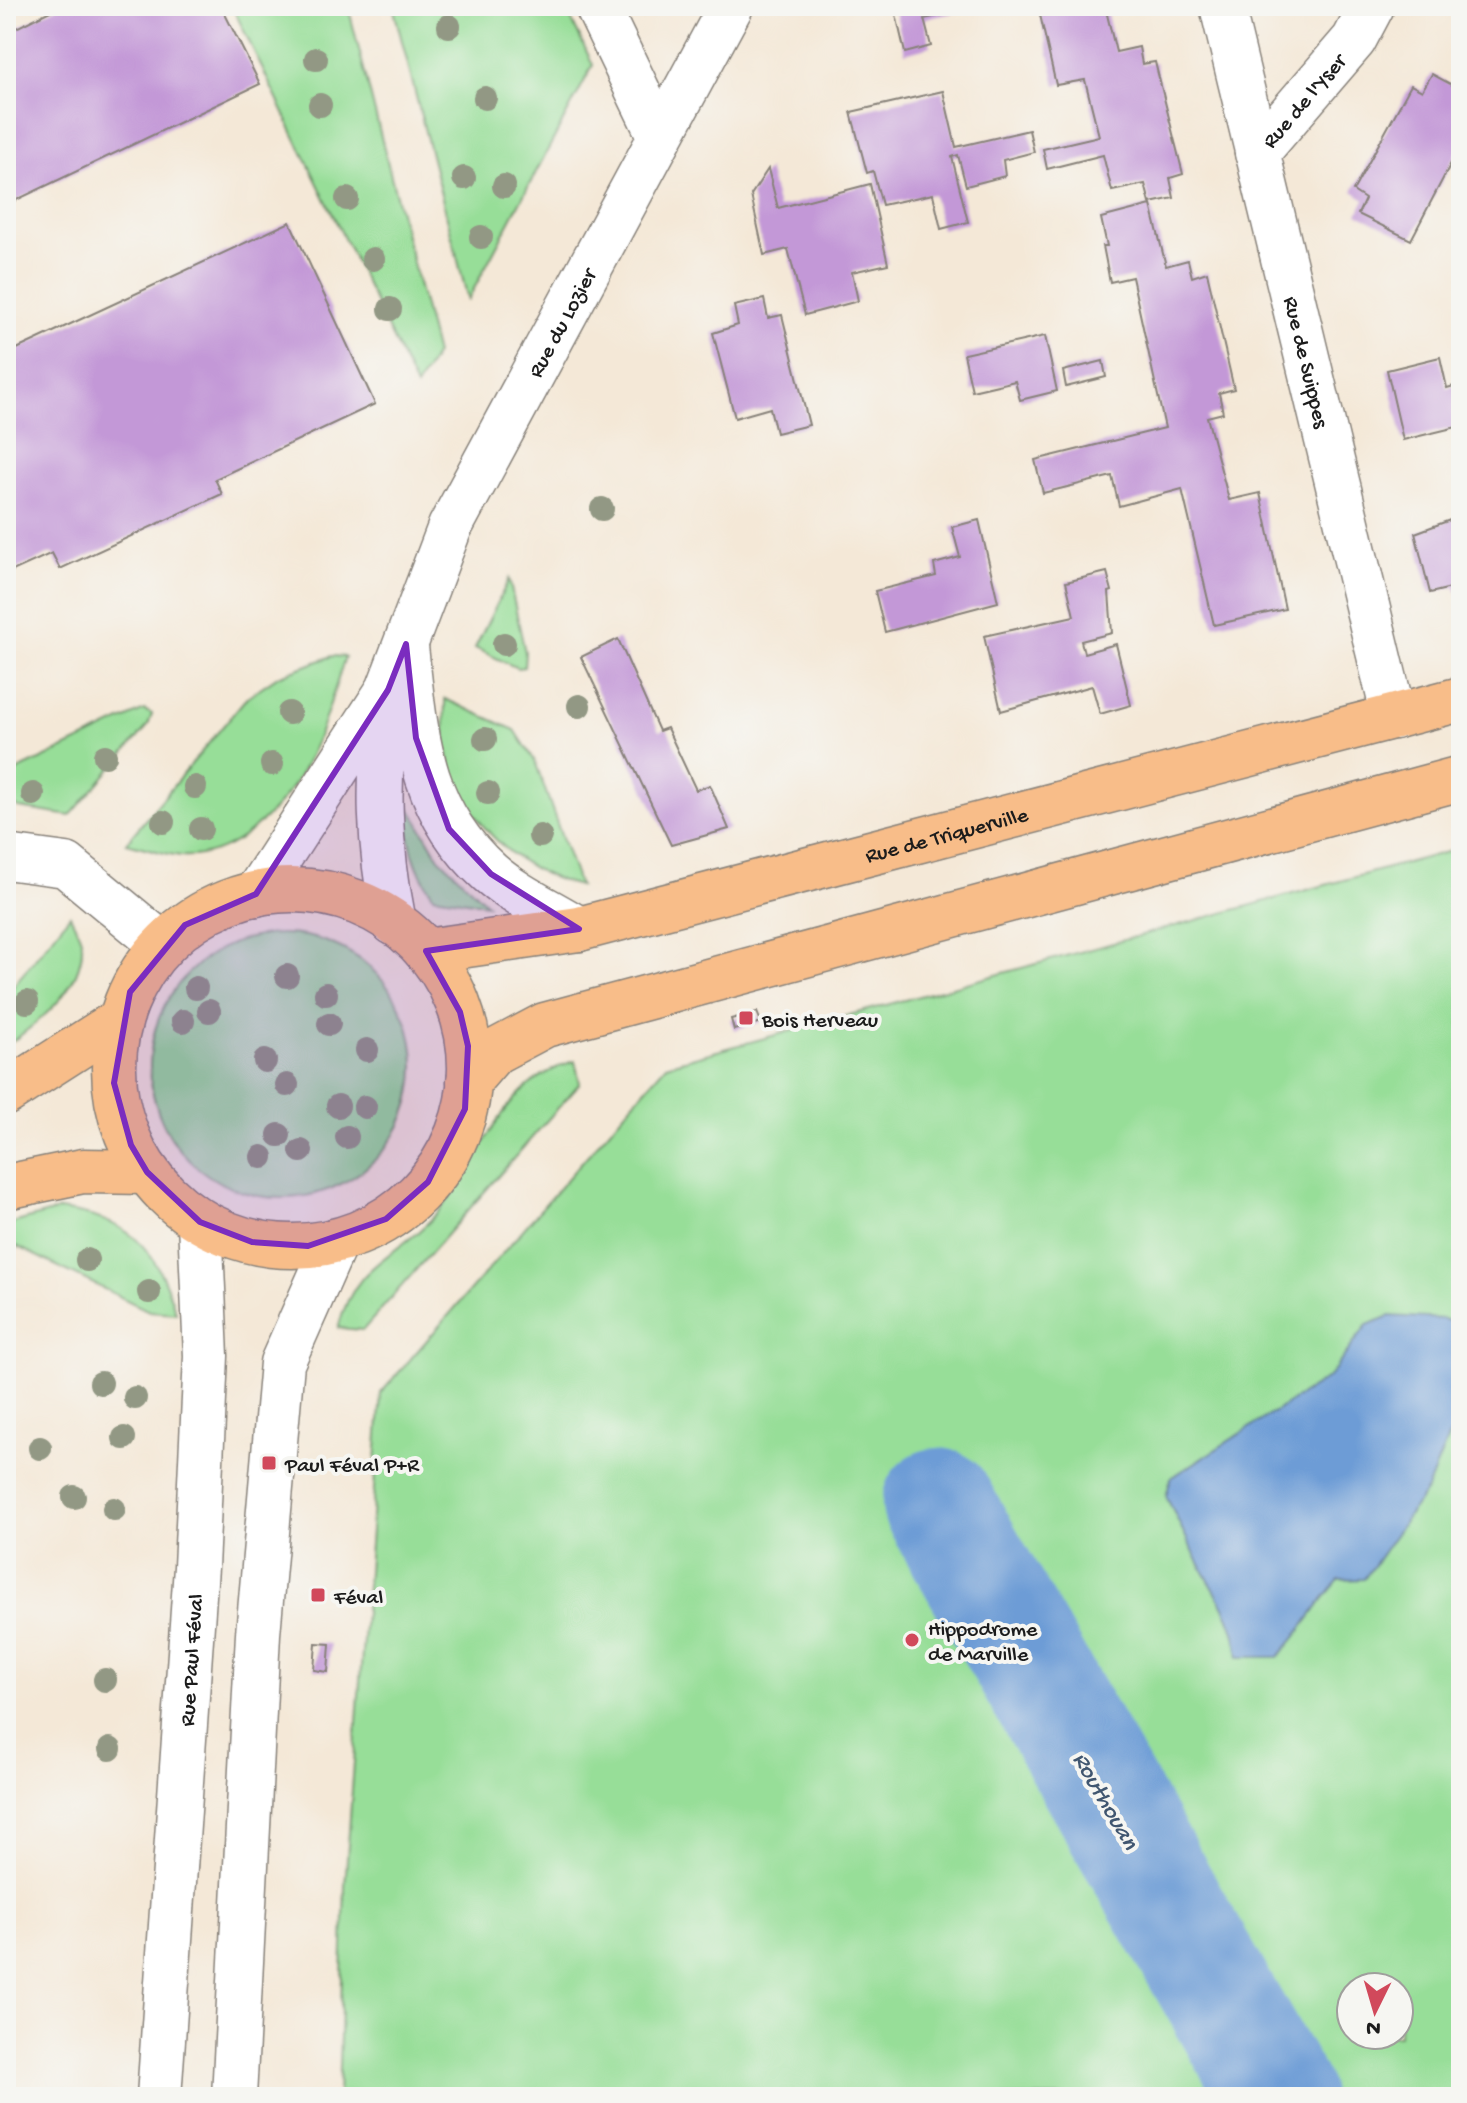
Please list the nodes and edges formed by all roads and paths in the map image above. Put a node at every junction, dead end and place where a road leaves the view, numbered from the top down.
1 (597, 6) edge
2 (731, 6) edge
3 (1222, 6) edge
4 (1372, 6) edge
5 (660, 137) junction
6 (1257, 153) junction
7 (406, 644) junction
8 (388, 690) junction
9 (1461, 699) edge
10 (1394, 717) junction
11 (1461, 778) edge
12 (6, 857) edge
13 (256, 894) junction
14 (394, 923) junction
15 (579, 929) junction
16 (163, 945) junction
17 (426, 951) junction
18 (120, 1020) junction
19 (469, 1081) junction
20 (6, 1093) edge
21 (147, 1172) junction
22 (6, 1187) edge
23 (200, 1222) junction
24 (336, 1241) junction
25 (225, 2096) edge
26 (159, 2097) edge

1 - 5 street
2 - 5 street, Rue du Lozier
3 - 6 street, Rue de Suippes
4 - 6 street, Rue de l'Yser
5 - 7 street, Rue du Lozier
6 - 10 street, Rue de Suippes
7 - 8 street, Rue du Lozier
7 - 15 street, Rue du Lozier
8 - 13 street, Rue du Lozier
8 - 14 street, Rue du Lozier
9 - 10 main road, Rue de Triquerville
10 - 15 main road, Rue de Triquerville
11 - 19 main road
12 - 16 street
13 - 14 main road
13 - 16 main road
14 - 17 main road
15 - 17 main road, Rue de Triquerville
16 - 18 main road
17 - 19 main road
18 - 20 main road
18 - 21 main road
19 - 24 main road
21 - 22 main road
21 - 23 main road
23 - 24 main road
23 - 26 street, Rue Paul Féval
24 - 25 street

